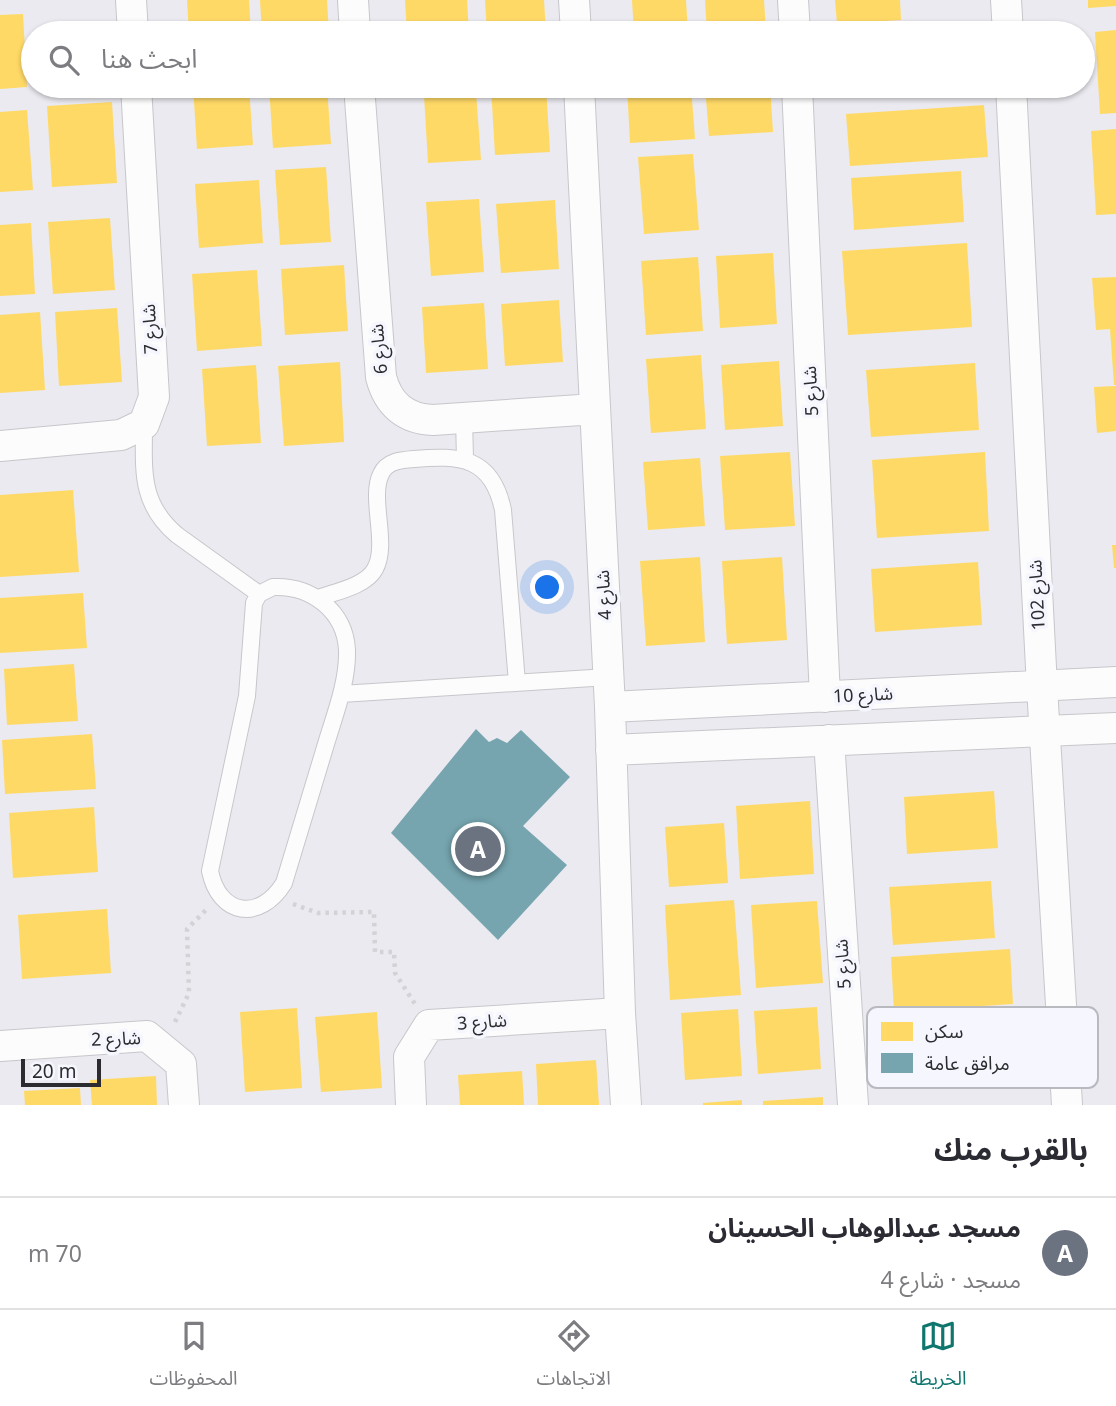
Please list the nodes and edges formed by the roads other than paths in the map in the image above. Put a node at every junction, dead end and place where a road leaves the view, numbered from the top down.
1 (131, 0) edge
2 (353, 0) edge
3 (574, 0) edge
4 (793, 0) edge
5 (1006, 0) edge
6 (132, 21) edge
7 (354, 21) edge
8 (575, 21) edge
9 (794, 21) edge
10 (1007, 21) edge
11 (137, 98) edge
12 (360, 98) edge
13 (580, 98) edge
14 (798, 98) edge
15 (1012, 98) edge
16 (595, 409) junction
17 (464, 418) junction
18 (144, 424) junction
19 (0, 446) edge
20 (465, 460) junction
21 (259, 594) junction
22 (318, 598) junction
23 (608, 677) junction
24 (1116, 682) edge
25 (517, 683) junction
26 (1042, 687) junction
27 (341, 694) junction
28 (825, 697) junction
29 (610, 706) junction
30 (1116, 728) edge
31 (1045, 731) junction
32 (829, 740) junction
33 (611, 750) junction
34 (1061, 1007) edge
35 (620, 1013) junction
36 (0, 1046) edge
37 (184, 1105) edge
38 (411, 1105) edge
39 (626, 1105) edge
40 (853, 1105) edge

1 - 6 street
2 - 7 street
3 - 8 street
4 - 9 street
5 - 10 street
11 - 18 street, شارع 7
12 - 17 street, شارع 6
13 - 16 street, شارع 4
14 - 28 street, شارع 5
15 - 26 street, شارع 102
16 - 17 street, شارع 6
16 - 23 street, شارع 4
17 - 20 lane
18 - 19 street
18 - 21 lane
20 - 22 lane
20 - 25 lane
21 - 22 lane
21 - 27 lane
22 - 27 lane
23 - 25 lane
23 - 29 street, شارع 4
24 - 26 street, شارع 10
25 - 27 lane
26 - 28 street, شارع 10
26 - 31 street, شارع 102
28 - 29 street, شارع 10
29 - 33 street, شارع 4
30 - 31 street
31 - 32 street
31 - 34 street, شارع 102
32 - 33 street
32 - 40 street, شارع 5
33 - 35 street, شارع 4
35 - 38 street, شارع 3
35 - 39 street, شارع 4
36 - 37 street, شارع 2

